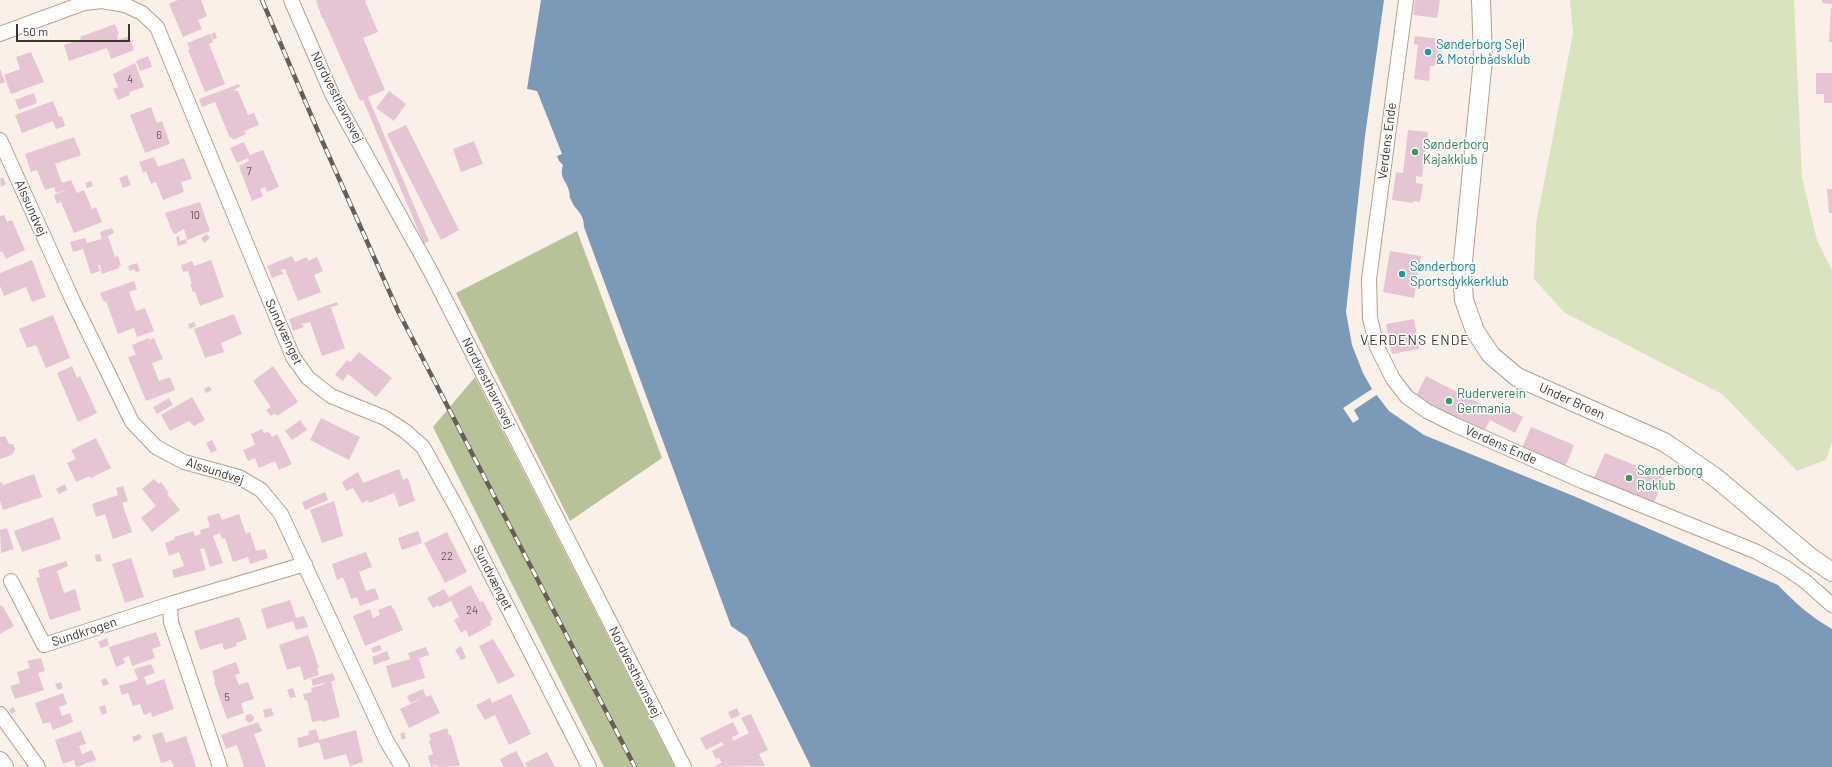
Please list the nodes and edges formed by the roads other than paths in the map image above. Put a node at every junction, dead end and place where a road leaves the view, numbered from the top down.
1 (291, 0) edge
2 (1406, 0) edge
3 (1481, 0) edge
4 (0, 34) edge
5 (0, 140) edge
6 (305, 564) junction
7 (1832, 572) edge
8 (11, 581) dead end
9 (170, 604) junction
10 (1832, 605) edge
11 (0, 714) edge
12 (0, 761) edge
13 (4, 767) edge
14 (38, 767) edge
15 (220, 767) edge
16 (402, 767) edge
17 (589, 767) edge
18 (684, 767) edge

1 - 18 street, Nordvesthavnsvej
2 - 10 street, Verdens Ende
3 - 7 street, Under Broen
4 - 17 street, Sundvænget
5 - 6 street, Alssundvej
6 - 9 street, Sundkrogen
6 - 16 street, Alssundvej
8 - 9 street, Sundkrogen
9 - 15 street
11 - 14 street
12 - 13 street

